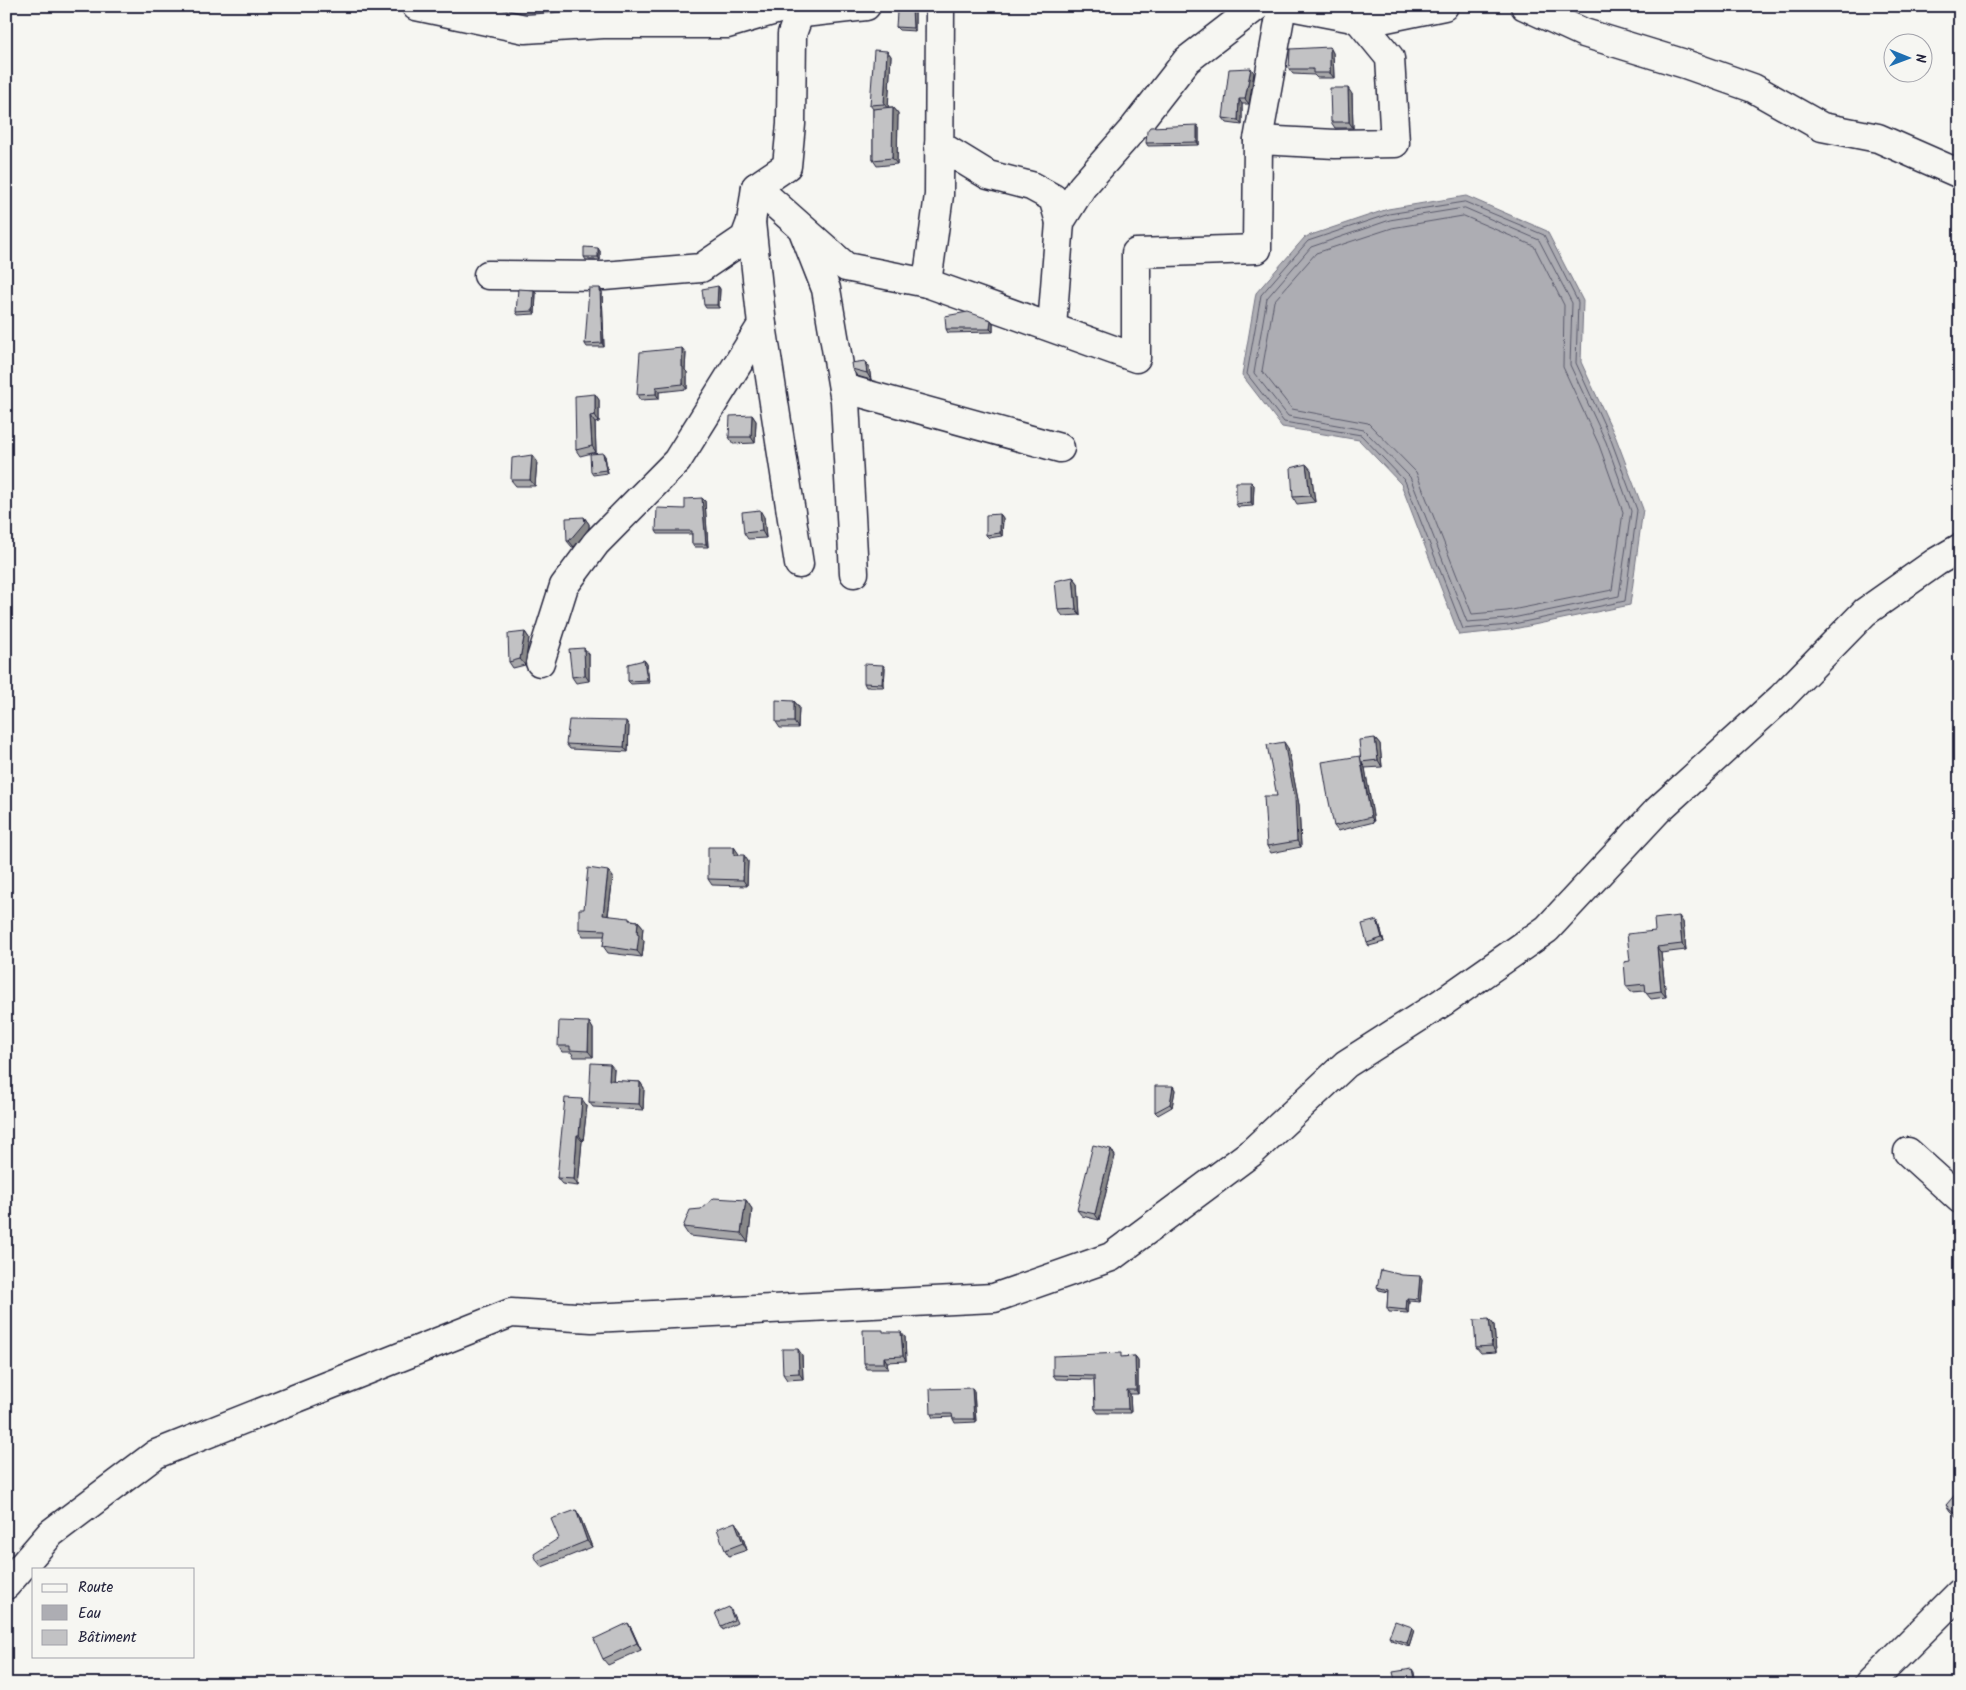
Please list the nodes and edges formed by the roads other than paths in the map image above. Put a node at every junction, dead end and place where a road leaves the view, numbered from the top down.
1 (416, 6) edge
2 (866, 6) edge
3 (940, 6) edge
4 (1257, 6) edge
5 (1282, 6) edge
6 (1290, 6) edge
7 (1444, 6) edge
8 (1526, 6) edge
9 (804, 8) edge
10 (1358, 13) edge
11 (1258, 140) junction
12 (940, 145) junction
13 (1960, 174) edge
14 (756, 187) junction
15 (750, 222) junction
16 (1060, 222) junction
17 (803, 230) junction
18 (488, 275) dead end
19 (927, 283) junction
20 (762, 325) junction
21 (1052, 327) junction
22 (843, 388) junction
23 (1060, 448) dead end
24 (1960, 548) edge
25 (799, 564) dead end
26 (854, 573) dead end
27 (540, 662) dead end
28 (1908, 1152) dead end
29 (1960, 1199) edge
30 (6, 1585) edge
31 (1960, 1594) edge
32 (1869, 1684) edge

1 - 9 street
2 - 9 street
3 - 12 street
4 - 16 street
5 - 11 street
6 - 10 street
7 - 10 street
8 - 13 street
9 - 14 street
10 - 11 street
11 - 21 street
12 - 16 street
12 - 19 street
14 - 15 street
14 - 17 street
15 - 18 street
15 - 20 street
16 - 21 street
17 - 19 street
17 - 22 street
19 - 21 street
20 - 25 street
20 - 27 street
22 - 23 street
22 - 26 street
24 - 30 street
28 - 29 street
31 - 32 street

